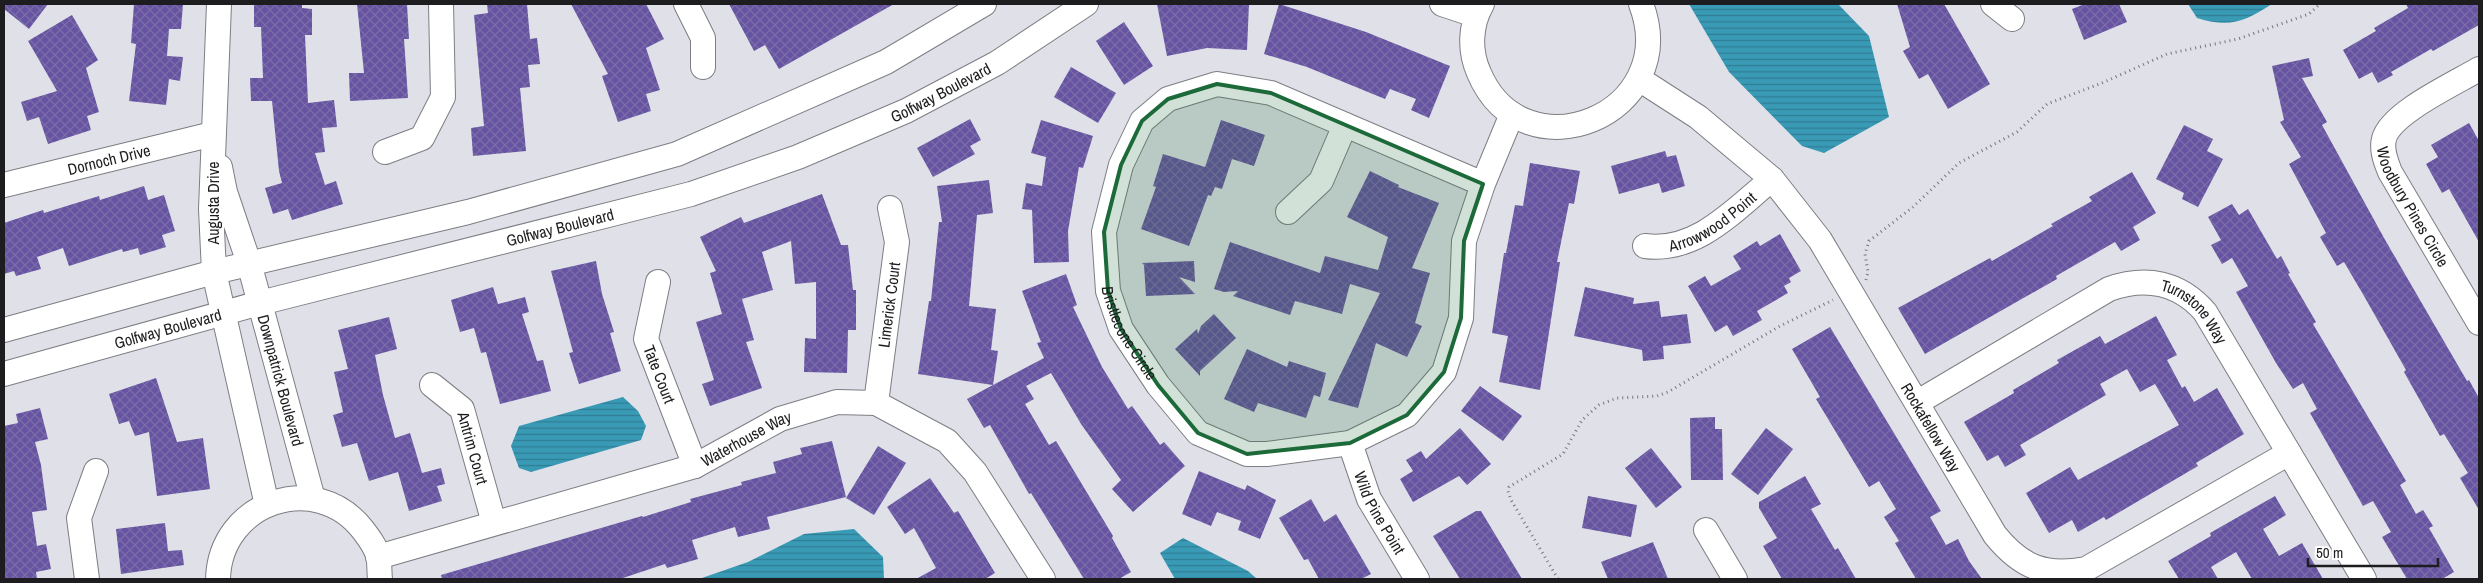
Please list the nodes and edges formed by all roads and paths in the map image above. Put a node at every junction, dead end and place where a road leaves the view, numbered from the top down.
1 (219, 4) edge
2 (441, 4) edge
3 (686, 4) edge
4 (984, 4) edge
5 (1086, 4) edge
6 (1442, 4) edge
7 (1641, 4) edge
8 (1993, 4) edge
9 (2320, 4) edge
10 (1479, 10) edge
11 (2012, 19) dead end
12 (703, 67) dead end
13 (2479, 70) edge
14 (1639, 79) junction
15 (1512, 114) junction
16 (1346, 125) junction
17 (213, 134) junction
18 (385, 152) dead end
19 (1772, 179) junction
20 (1483, 184) junction
21 (4, 185) edge
22 (890, 208) dead end
23 (1288, 212) dead end
24 (1645, 246) dead end
25 (249, 263) junction
26 (214, 272) junction
27 (658, 282) dead end
28 (1850, 291) junction
29 (260, 303) junction
30 (224, 314) junction
31 (2479, 323) edge
32 (4, 330) edge
33 (4, 374) edge
34 (432, 384) dead end
35 (1918, 402) junction
36 (876, 403) junction
37 (1350, 443) junction
38 (2289, 452) junction
39 (695, 466) junction
40 (96, 471) dead end
41 (313, 499) junction
42 (267, 505) junction
43 (494, 523) junction
44 (1706, 530) dead end
45 (379, 568) edge
46 (87, 579) edge
47 (218, 579) edge
48 (1042, 579) edge
49 (1417, 579) edge
50 (1558, 579) edge
51 (1735, 579) edge
52 (2364, 579) edge

1 - 17 street, Augusta Drive
2 - 18 street
3 - 12 street
4 - 25 street
5 - 29 street, Golfway Boulevard
6 - 10 street
7 - 14 street
8 - 11 street
9 - 28 path
10 - 15 street
13 - 31 street, Woodbury Pines Circle
14 - 15 street
14 - 19 street, Rockafellow Way
15 - 20 street, Bristlecone Circle
16 - 20 street, Bristlecone Circle
16 - 23 street
16 - 37 street, Bristlecone Circle
17 - 21 street, Dornoch Drive
17 - 25 street, Augusta Drive
17 - 26 street, Augusta Drive
19 - 24 street, Arrowwood Point
19 - 28 street, Rockafellow Way
20 - 37 street, Bristlecone Circle
22 - 36 street, Limerick Court
25 - 26 street
25 - 29 street, Downpatrick Boulevard
26 - 30 street
26 - 32 street
27 - 39 street, Tate Court
28 - 35 street, Rockafellow Way
28 - 50 path
29 - 30 street, Golfway Boulevard
29 - 41 street, Downpatrick Boulevard
30 - 33 street, Golfway Boulevard
30 - 42 street
34 - 43 street, Antrim Court
35 - 38 street, Rockafellow Way
35 - 38 street, Turnstone Way
36 - 39 street, Waterhouse Way
36 - 48 street, Waterhouse Way
37 - 49 street, Wild Pine Point
38 - 52 street, Turnstone Way
39 - 43 street, Waterhouse Way
40 - 46 street
41 - 42 street
41 - 45 street
42 - 47 street
43 - 45 street, Waterhouse Way
44 - 51 street

